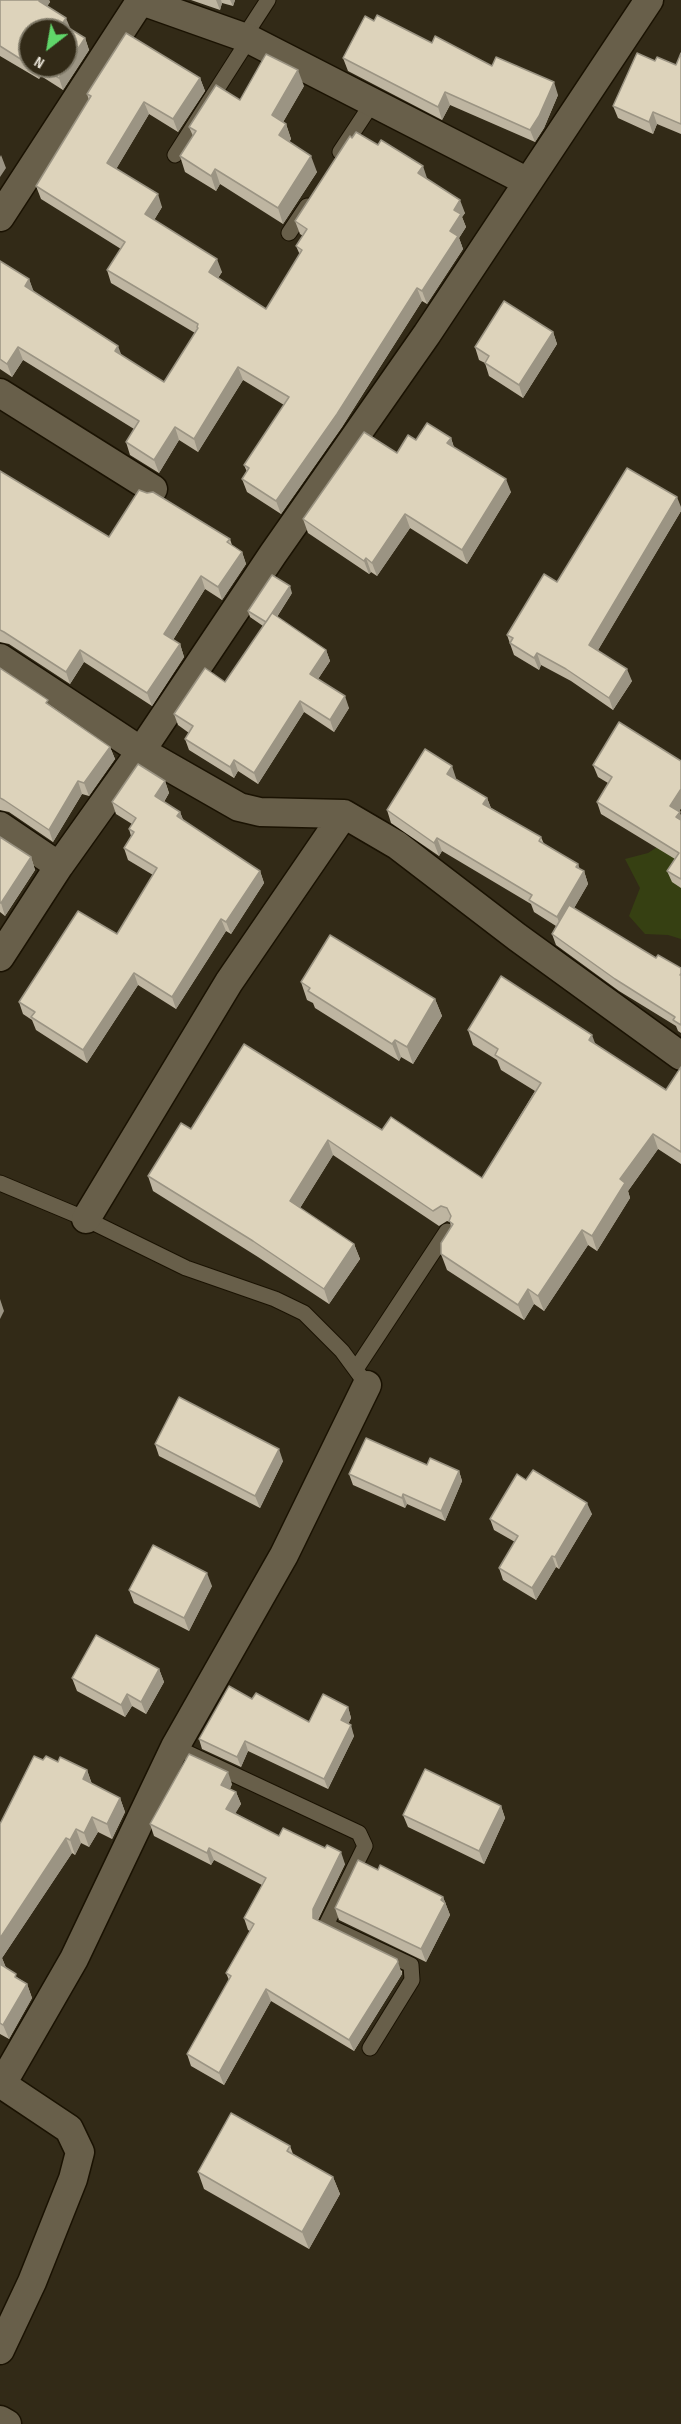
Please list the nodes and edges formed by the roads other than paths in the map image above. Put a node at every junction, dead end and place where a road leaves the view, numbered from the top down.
1 (140, 0) edge
2 (268, 0) edge
3 (649, 0) edge
4 (246, 38) junction
5 (373, 102) junction
6 (175, 155) dead end
7 (334, 162) edge
8 (528, 182) junction
9 (315, 193) edge
10 (0, 217) edge
11 (289, 233) dead end
12 (0, 393) edge
13 (153, 489) dead end
14 (0, 658) edge
15 (141, 751) junction
16 (344, 814) junction
17 (0, 826) edge
18 (59, 866) junction
19 (0, 957) edge
20 (681, 1056) edge
21 (0, 1183) edge
22 (86, 1219) junction
23 (447, 1231) edge
24 (362, 1377) junction
25 (175, 1747) junction
26 (370, 2048) dead end
27 (1, 2083) edge
28 (0, 2349) edge
29 (0, 2420) edge
30 (7, 2424) edge

1 - 4 street
1 - 10 street
2 - 4 lane
3 - 8 street
4 - 5 street
4 - 6 lane
5 - 7 lane
5 - 8 street
8 - 15 street
9 - 11 lane
12 - 13 street
14 - 15 street
15 - 16 street
15 - 18 street
16 - 20 street
16 - 22 street
17 - 18 street
18 - 19 street
21 - 22 lane
22 - 24 lane
23 - 24 lane
24 - 25 street
25 - 26 lane
25 - 27 street
27 - 28 street
29 - 30 street

